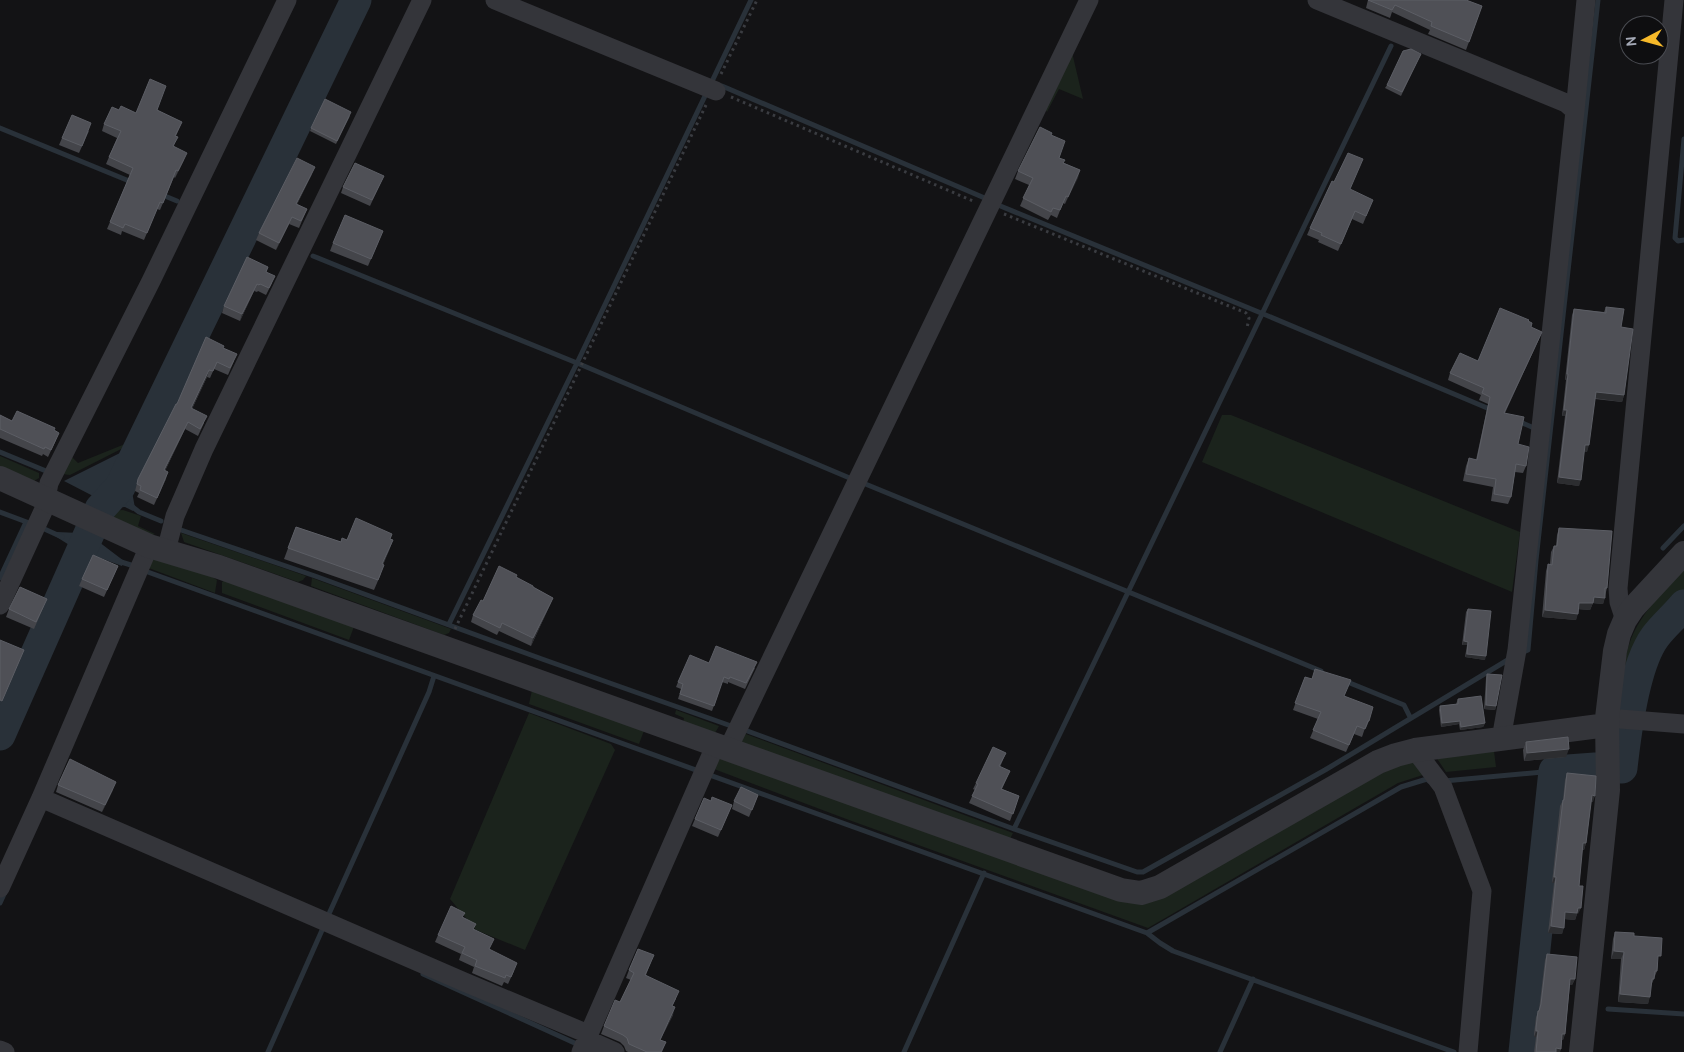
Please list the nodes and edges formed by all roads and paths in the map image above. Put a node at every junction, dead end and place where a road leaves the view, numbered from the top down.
1 (287, 0) edge
2 (422, 0) edge
3 (494, 0) edge
4 (757, 0) edge
5 (1089, 0) edge
6 (1317, 0) edge
7 (1586, 0) edge
8 (1674, 0) edge
9 (712, 89) junction
10 (1575, 104) junction
11 (983, 205) junction
12 (1247, 328) dead end
13 (0, 478) edge
14 (46, 499) junction
15 (157, 549) junction
16 (1684, 553) edge
17 (0, 605) edge
18 (1625, 620) junction
19 (454, 631) dead end
20 (1617, 720) junction
21 (1684, 724) edge
22 (1504, 738) junction
23 (721, 749) junction
24 (1415, 750) junction
25 (41, 798) junction
26 (0, 888) edge
27 (587, 1043) edge
28 (0, 1050) edge
29 (5, 1052) edge
30 (615, 1052) edge
31 (1468, 1052) edge
32 (1581, 1052) edge

1 - 14 street
2 - 15 street
3 - 9 street
4 - 9 path
5 - 11 street
6 - 10 street
7 - 10 street
8 - 18 street
9 - 11 path
9 - 19 path
10 - 22 street
11 - 12 path
11 - 23 street
13 - 14 street
14 - 15 street
14 - 17 street
15 - 23 street
15 - 25 street
16 - 18 street
18 - 20 street
20 - 21 street
20 - 22 street
20 - 32 street
22 - 24 street
23 - 24 street
23 - 27 street
24 - 31 street
25 - 26 street
25 - 27 street
27 - 30 street
28 - 29 street

